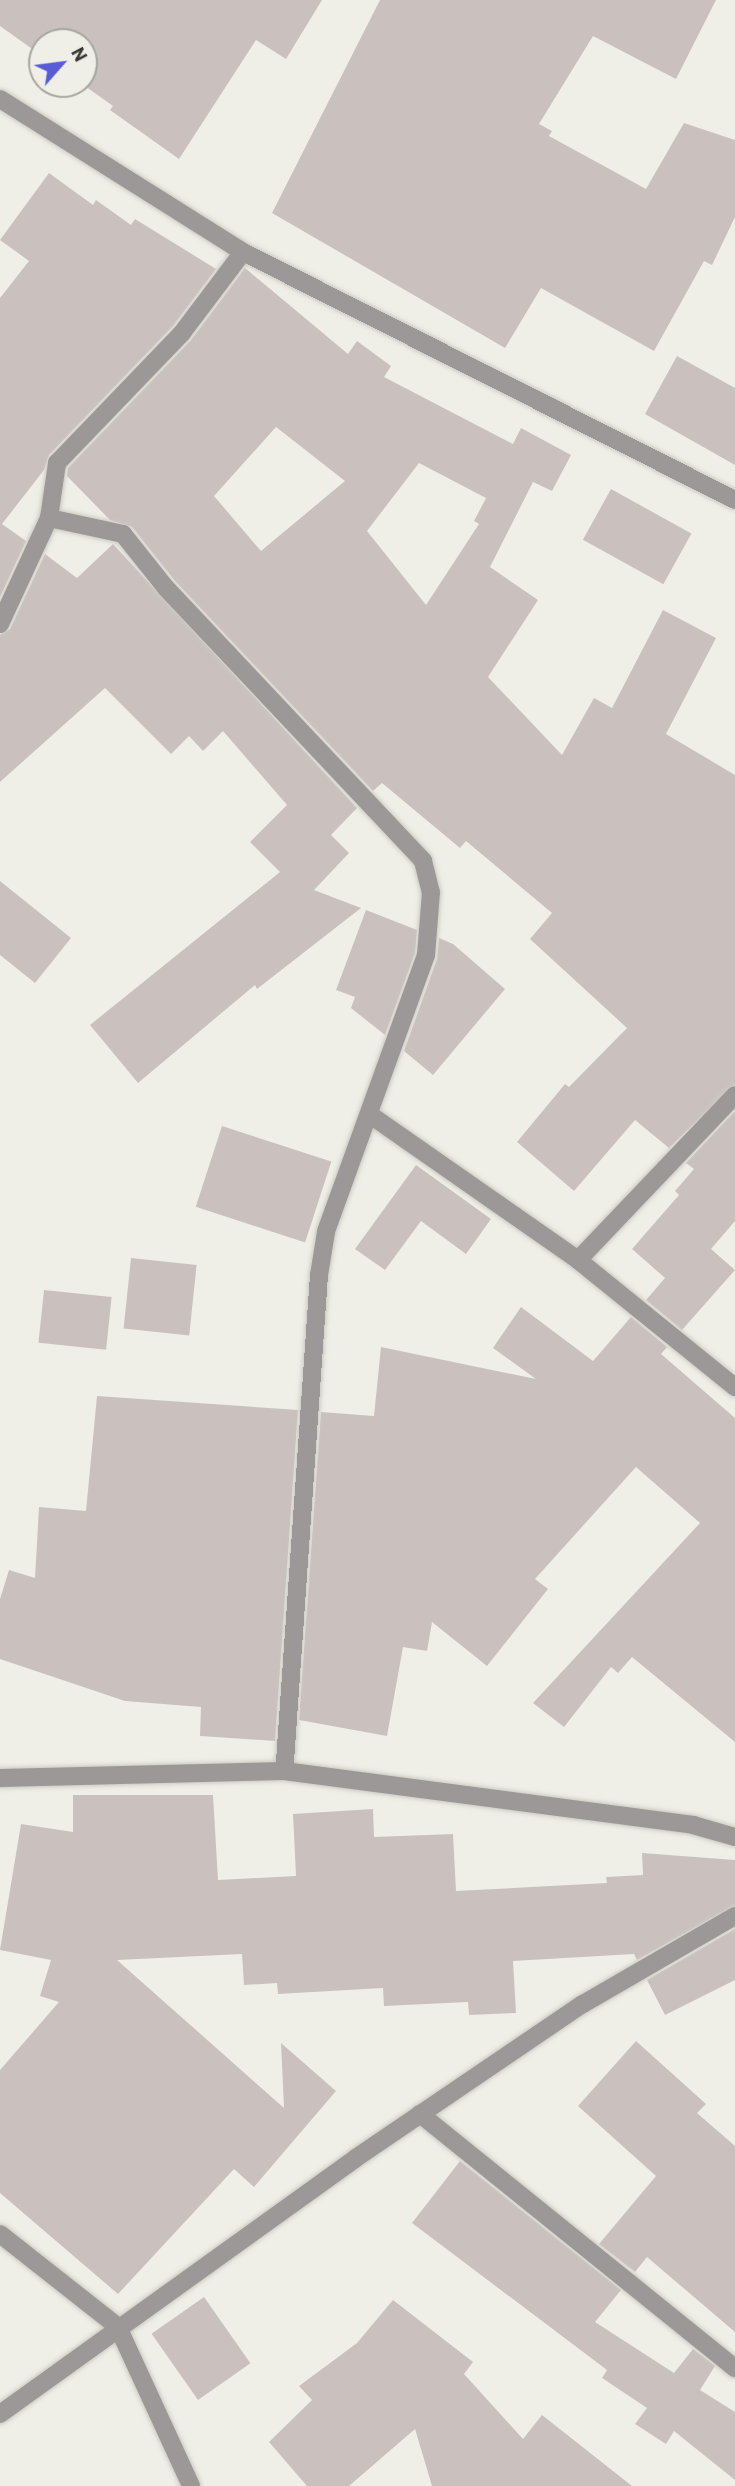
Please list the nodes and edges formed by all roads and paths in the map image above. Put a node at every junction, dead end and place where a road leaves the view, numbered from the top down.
1 (0, 99) edge
2 (243, 252) junction
3 (735, 500) edge
4 (49, 518) junction
5 (0, 624) edge
6 (735, 1095) edge
7 (369, 1114) junction
8 (578, 1260) junction
9 (735, 1387) edge
10 (284, 1771) junction
11 (0, 1778) edge
12 (735, 1838) edge
13 (735, 1916) edge
14 (420, 2114) junction
15 (0, 2234) edge
16 (118, 2327) junction
17 (735, 2368) edge
18 (0, 2414) edge
19 (191, 2486) edge

1 - 2 street
2 - 3 street
2 - 4 street
4 - 5 street
4 - 7 street
6 - 8 street
7 - 8 street
7 - 10 street
8 - 9 street
10 - 11 street
10 - 12 street
13 - 14 street
14 - 16 street
14 - 17 street
15 - 16 street
16 - 18 street
16 - 19 street

